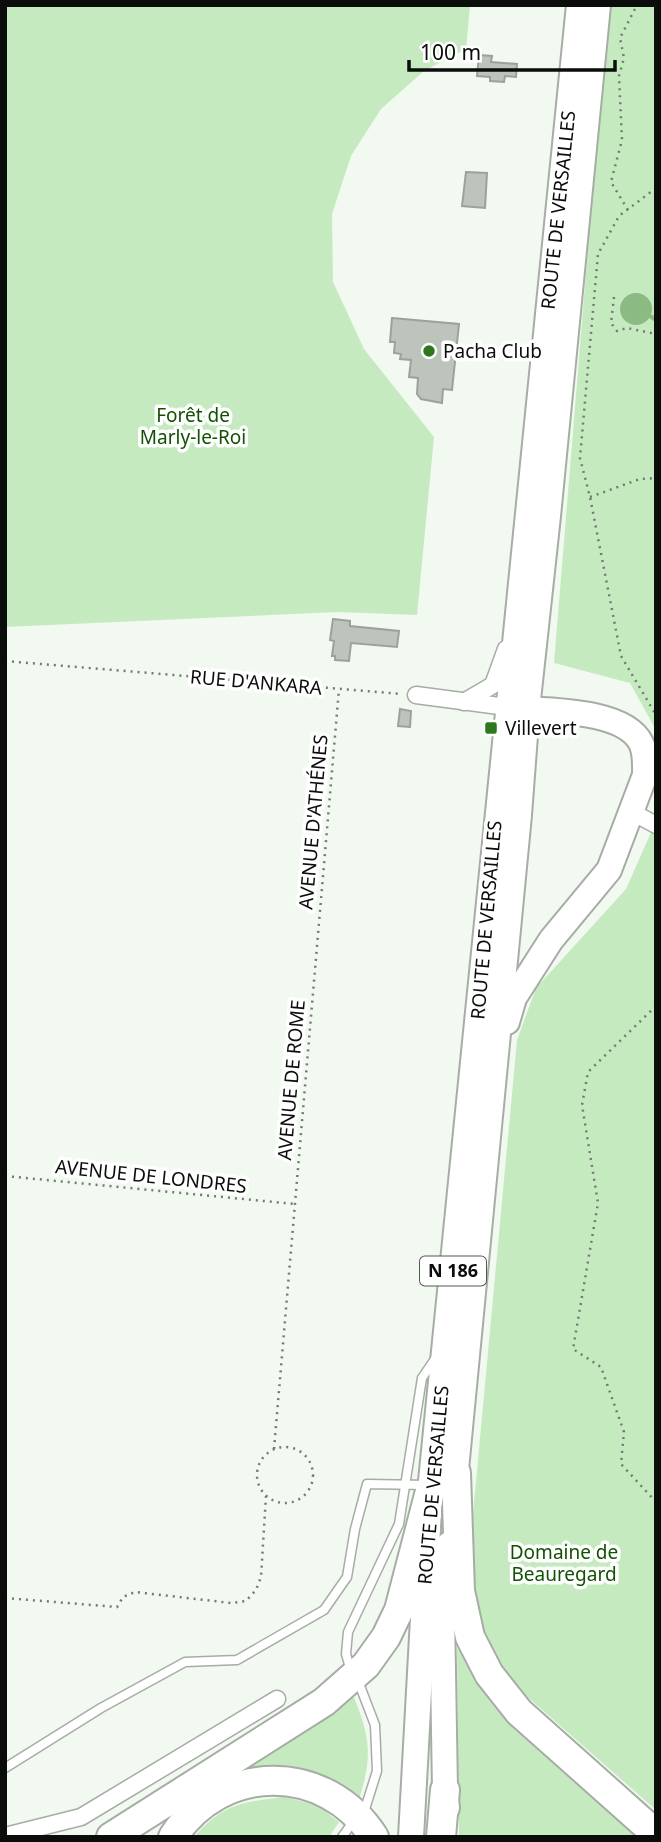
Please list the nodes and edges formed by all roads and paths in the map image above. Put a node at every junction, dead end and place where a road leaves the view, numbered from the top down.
1 (579, 5) edge
2 (598, 5) edge
3 (636, 5) edge
4 (656, 188) edge
5 (628, 210) junction
6 (614, 297) dead end
7 (656, 334) edge
8 (656, 478) edge
9 (590, 497) junction
10 (517, 609) junction
11 (5, 661) edge
12 (339, 689) junction
13 (416, 695) joint
14 (464, 702) junction
15 (517, 708) junction
16 (656, 715) edge
17 (632, 813) junction
18 (656, 825) edge
19 (316, 958) joint
20 (656, 1006) edge
21 (494, 1073) junction
22 (5, 1176) edge
23 (295, 1204) junction
24 (274, 1449) junction
25 (456, 1473) junction
26 (422, 1486) junction
27 (266, 1496) junction
28 (656, 1502) edge
29 (5, 1598) edge
30 (350, 1668) dead end
31 (360, 1686) dead end
32 (277, 1699) dead end
33 (5, 1768) edge
34 (445, 1790) junction
35 (365, 1809) dead end
36 (362, 1831) edge
37 (656, 1835) edge
38 (5, 1836) edge
39 (111, 1837) edge
40 (173, 1837) edge
41 (342, 1837) edge
42 (411, 1837) edge
43 (441, 1837) edge
44 (449, 1837) edge

1 - 10 main road, ROUTE DE VERSAILLES / N 186
2 - 15 main road, ROUTE DE VERSAILLES / N 186
3 - 5 path
4 - 5 path
5 - 9 path
6 - 7 path
8 - 9 path
9 - 16 path
10 - 14 street
10 - 15 main road, ROUTE DE VERSAILLES / N 186
11 - 12 path, RUE D'ANKARA
12 - 13 path, RUE D'ANKARA
12 - 19 path, AVENUE D'ATHÉNES
13 - 14 street
14 - 15 street
15 - 17 main road
15 - 21 main road, ROUTE DE VERSAILLES / N 186
15 - 26 main road, ROUTE DE VERSAILLES / N 186
17 - 18 street
17 - 21 main road
19 - 23 path, AVENUE DE ROME
20 - 28 path
21 - 25 main road, ROUTE DE VERSAILLES / N 186
22 - 23 path, AVENUE DE LONDRES
23 - 24 path, AVENUE DE ROME
24 - 27 path
24 - 27 path
25 - 34 main road, ROUTE DE VERSAILLES / N 186
25 - 37 highway
26 - 30 lane
26 - 33 lane
26 - 39 highway
26 - 42 main road, ROUTE DE VERSAILLES / N 186
27 - 29 path
31 - 35 lane
32 - 38 street
34 - 43 highway, N 186
34 - 44 main road, ROUTE DE VERSAILLES / N 186
36 - 40 highway
36 - 41 lane

